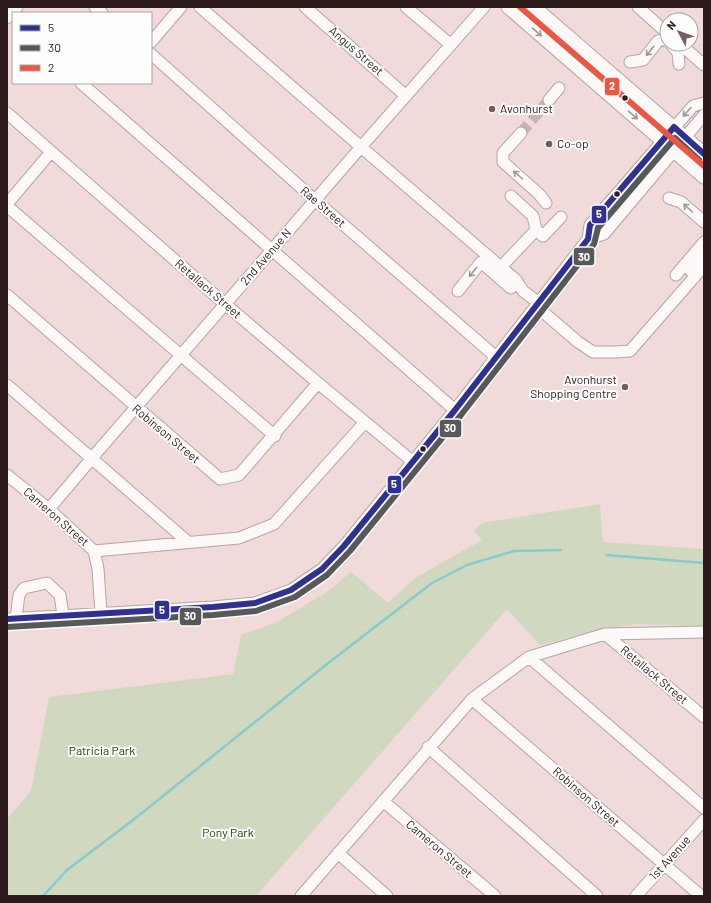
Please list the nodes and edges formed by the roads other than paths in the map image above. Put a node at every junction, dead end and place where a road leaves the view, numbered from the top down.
1 (16, 7) edge
2 (181, 7) edge
3 (200, 7) edge
4 (305, 7) edge
5 (406, 7) edge
6 (484, 7) edge
7 (508, 7) edge
8 (534, 7) edge
9 (638, 7) edge
10 (7, 18) edge
11 (659, 25) edge
12 (659, 40) edge
13 (152, 41) edge
14 (450, 45) junction
15 (677, 52) edge
16 (689, 52) edge
17 (152, 55) edge
18 (630, 62) dead end
19 (678, 64) dead end
20 (704, 65) edge
21 (82, 84) edge
22 (559, 88) dead end
23 (406, 96) junction
24 (549, 100) tunnel mouth
25 (704, 103) edge
26 (7, 113) edge
27 (704, 115) edge
28 (674, 127) junction
29 (521, 133) tunnel mouth
30 (685, 138) junction
31 (662, 140) junction
32 (361, 147) junction
33 (674, 150) junction
34 (51, 152) junction
35 (704, 154) edge
36 (704, 176) edge
37 (511, 196) dead end
38 (669, 198) dead end
39 (315, 200) junction
40 (546, 203) dead end
41 (7, 205) edge
42 (561, 217) dead end
43 (704, 222) edge
44 (536, 230) junction
45 (588, 240) junction
46 (704, 242) edge
47 (273, 249) junction
48 (704, 266) edge
49 (501, 267) junction
50 (679, 277) dead end
51 (511, 288) dead end
52 (458, 291) dead end
53 (7, 295) edge
54 (225, 304) junction
55 (537, 305) junction
56 (181, 355) junction
57 (496, 357) junction
58 (318, 383) junction
59 (7, 385) edge
60 (136, 408) junction
61 (455, 410) junction
62 (365, 422) junction
63 (274, 436) junction
64 (92, 458) junction
65 (412, 461) junction
66 (8, 478) edge
67 (49, 509) junction
68 (188, 542) junction
69 (94, 551) junction
70 (101, 613) junction
71 (63, 615) junction
72 (12, 618) edge
73 (704, 632) edge
74 (604, 634) junction
75 (529, 657) junction
76 (472, 699) junction
77 (704, 717) edge
78 (428, 747) junction
79 (383, 801) junction
80 (704, 808) edge
81 (704, 820) edge
82 (338, 853) junction
83 (664, 864) junction
84 (301, 896) edge
85 (387, 896) edge
86 (495, 896) edge
87 (597, 896) edge
88 (636, 896) edge
89 (701, 896) edge

1 - 10 street
2 - 13 street
3 - 32 street
4 - 23 street, Angus Street
5 - 14 street
6 - 14 street, 2nd Avenue N
7 -> 31 main road
8 - 28 main road
9 - 11 street
12 -> 18 street
14 - 23 street, 2nd Avenue N
15 - 19 street
16 - 20 street
17 - 39 street, Rae Street
21 - 47 street
22 - 24 street
23 - 32 street, 2nd Avenue N
25 -> 28 street
26 - 34 street, Retallack Street
27 - 30 street
28 - 30 main road
28 - 31 street
40 -> 29 street
30 - 33 street
30 - 35 main road
31 - 33 main road
31 - 45 street
32 - 39 street, 2nd Avenue N
32 - 49 street
33 - 36 main road
33 - 45 street
34 - 41 street
34 - 54 street, Retallack Street
37 - 44 street
43 -> 38 street
39 - 47 street, 2nd Avenue N
39 - 57 street, Rae Street
41 - 56 street
42 - 44 street
44 - 49 street
45 - 55 street
46 - 50 street
47 - 54 street, 2nd Avenue N
47 - 61 street
48 - 55 street
49 - 55 street
51 -> 52 street
53 - 60 street, Robinson Street
54 - 56 street, 2nd Avenue N
54 - 58 street, Retallack Street
55 - 57 street
56 - 60 street, 2nd Avenue N
56 - 63 street
57 - 61 street
58 - 62 street, Retallack Street
58 - 63 street, Robinson Street
59 - 64 street
60 - 63 street, Robinson Street
60 - 64 street, 2nd Avenue N
61 - 65 street
62 - 65 street, Retallack Street
62 - 68 street
64 - 67 street, 2nd Avenue N
64 - 68 street
65 - 70 street
66 - 67 street, Cameron Street
67 - 69 street, Cameron Street
68 - 69 street
69 - 70 street, Cameron Street
70 - 71 street
71 - 72 street
71 - 72 street
73 - 74 street
74 - 75 street
74 - 77 street, Retallack Street
75 - 76 street
75 - 80 street
76 - 78 street
76 - 83 street, Robinson Street
78 - 79 street
78 - 87 street
79 - 82 street
79 - 86 street, Cameron Street
81 - 83 street, 1st Avenue
82 - 84 street
82 - 85 street
83 - 88 street, 1st Avenue
83 - 89 street, Robinson Street

